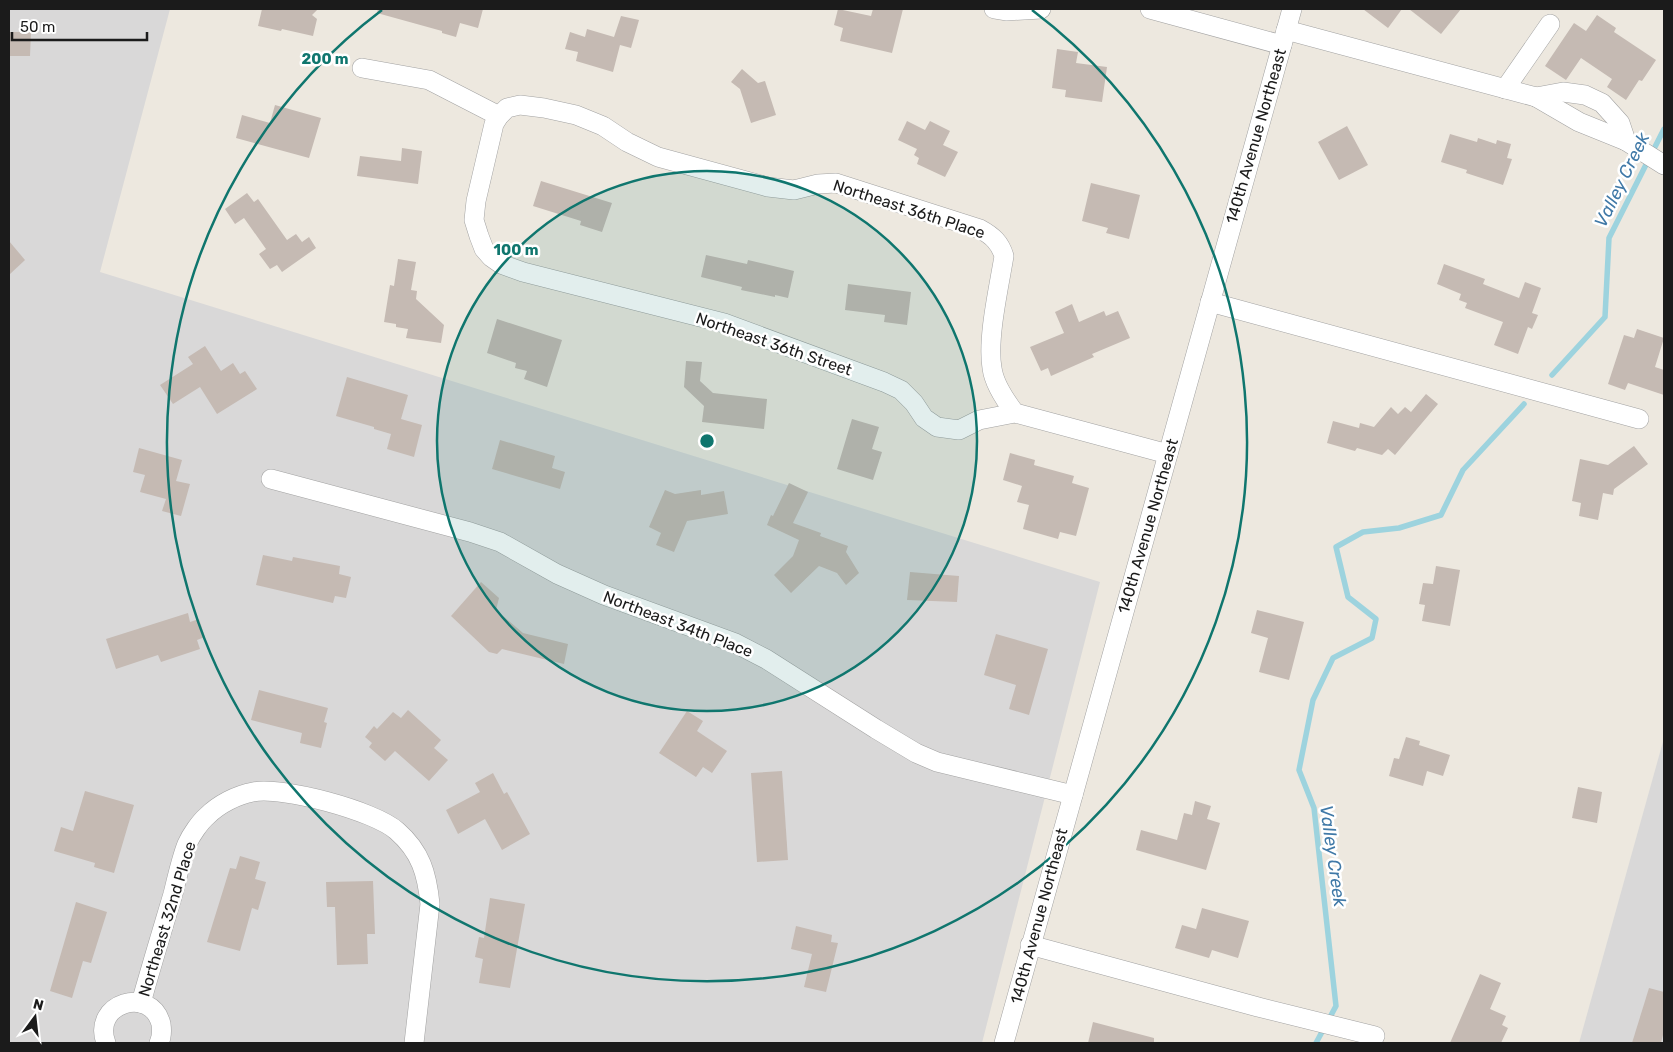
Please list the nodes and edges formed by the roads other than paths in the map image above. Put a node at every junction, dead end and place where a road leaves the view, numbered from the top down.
1 (994, 9) edge
2 (1041, 9) edge
3 (1150, 9) edge
4 (1292, 9) edge
5 (1550, 24) dead end
6 (1284, 38) junction
7 (362, 68) dead end
8 (1505, 89) junction
9 (1536, 97) junction
10 (503, 112) junction
11 (1626, 141) junction
12 (1664, 165) edge
13 (1210, 302) junction
14 (1015, 413) junction
15 (1638, 419) dead end
16 (1168, 454) junction
17 (271, 479) dead end
18 (1072, 795) junction
19 (1030, 945) junction
20 (141, 1003) junction
21 (1375, 1036) dead end
22 (106, 1043) edge
23 (159, 1043) edge
24 (414, 1043) edge
25 (1004, 1043) edge

1 - 2 street
3 - 6 street
4 - 6 street, 140th Avenue Northeast
5 - 8 street
6 - 8 street
6 - 13 street, 140th Avenue Northeast
7 - 10 street, Northeast 36th Place
8 - 9 street
9 - 11 street
9 - 11 street
10 - 14 street, Northeast 36th Place
10 - 14 street, Northeast 36th Street
11 - 12 street
13 - 15 street
13 - 16 street, 140th Avenue Northeast
14 - 16 street, Northeast 36th Street
16 - 18 street, 140th Avenue Northeast
17 - 18 street, Northeast 34th Place
18 - 19 street, 140th Avenue Northeast
19 - 21 street
19 - 25 street, 140th Avenue Northeast
20 - 22 street, Northeast 32nd Place
20 - 23 street, Northeast 32nd Place
20 - 24 street, Northeast 32nd Place

